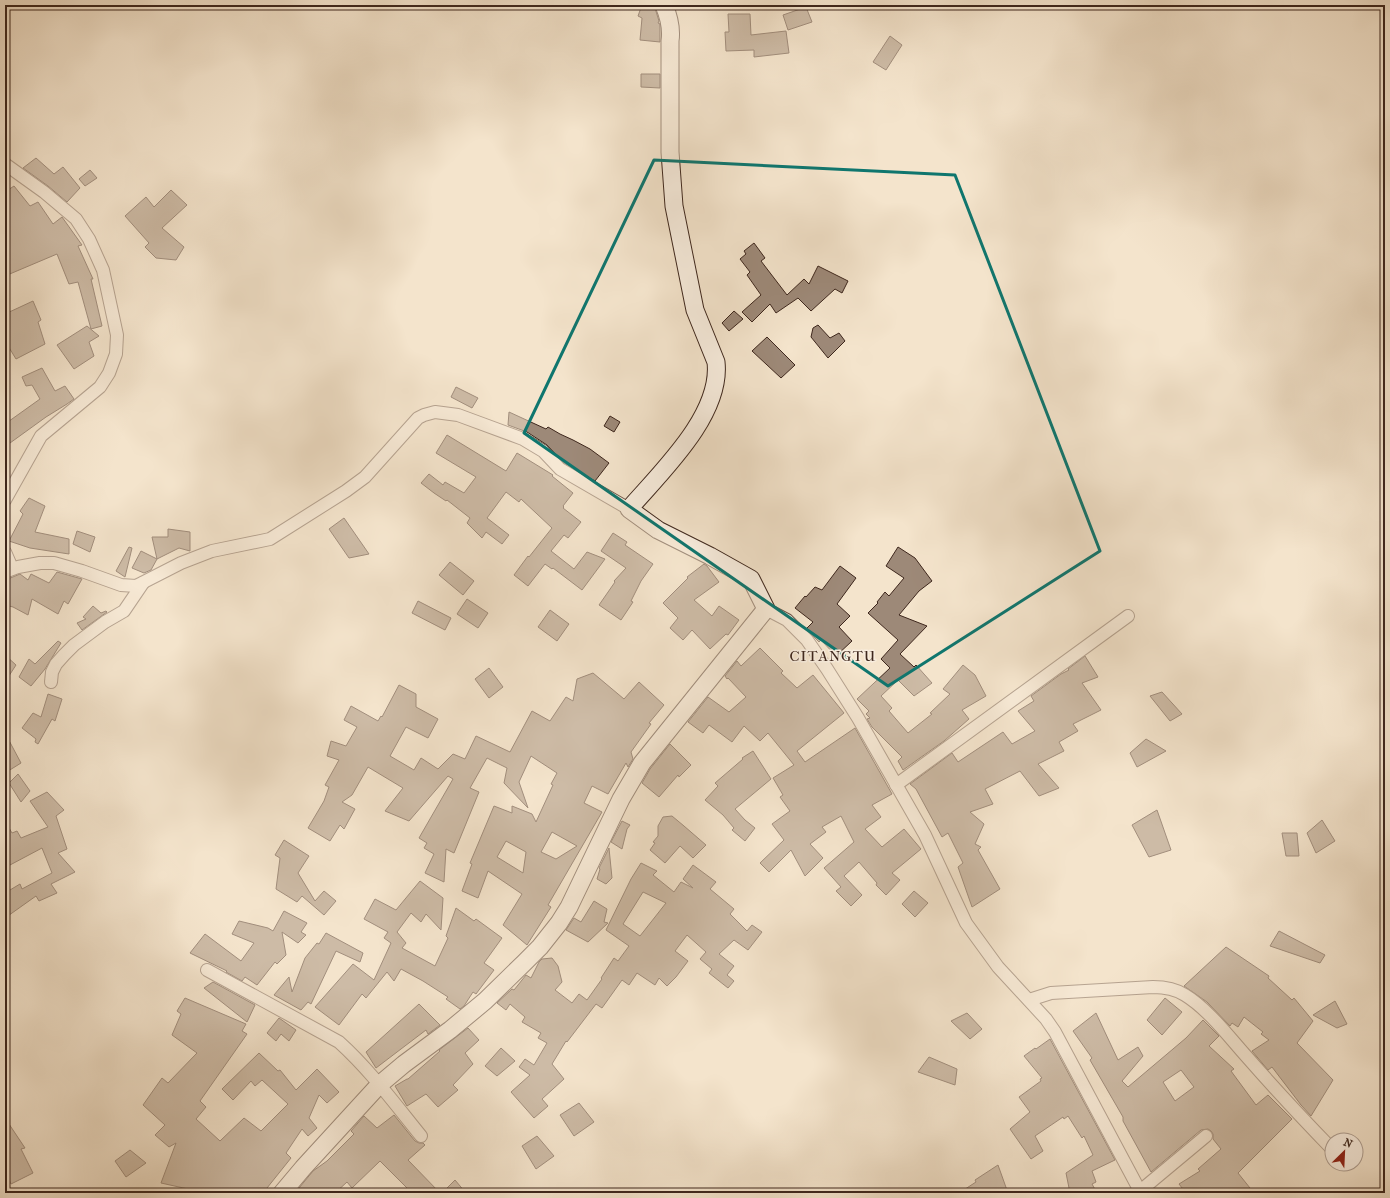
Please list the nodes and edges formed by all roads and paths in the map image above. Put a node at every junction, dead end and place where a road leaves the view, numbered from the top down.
1 (664, 5) edge
2 (5, 164) edge
3 (5, 500) edge
4 (629, 509) junction
5 (5, 552) edge
6 (9, 570) edge
7 (143, 583) junction
8 (766, 609) junction
9 (1128, 616) dead end
10 (51, 682) dead end
11 (896, 785) junction
12 (207, 970) dead end
13 (1029, 1000) junction
14 (379, 1085) junction
15 (421, 1136) dead end
16 (1206, 1136) dead end
17 (1324, 1141) edge
18 (1140, 1192) edge
19 (282, 1193) edge

1 - 4 street
2 - 3 street
4 - 7 street
4 - 8 street
5 - 6 street
6 - 7 street
7 - 10 street
8 - 11 street
8 - 14 street
9 - 11 street
11 - 13 street
12 - 14 street
13 - 17 street
13 - 18 street
14 - 15 street
14 - 19 street
16 - 18 street

